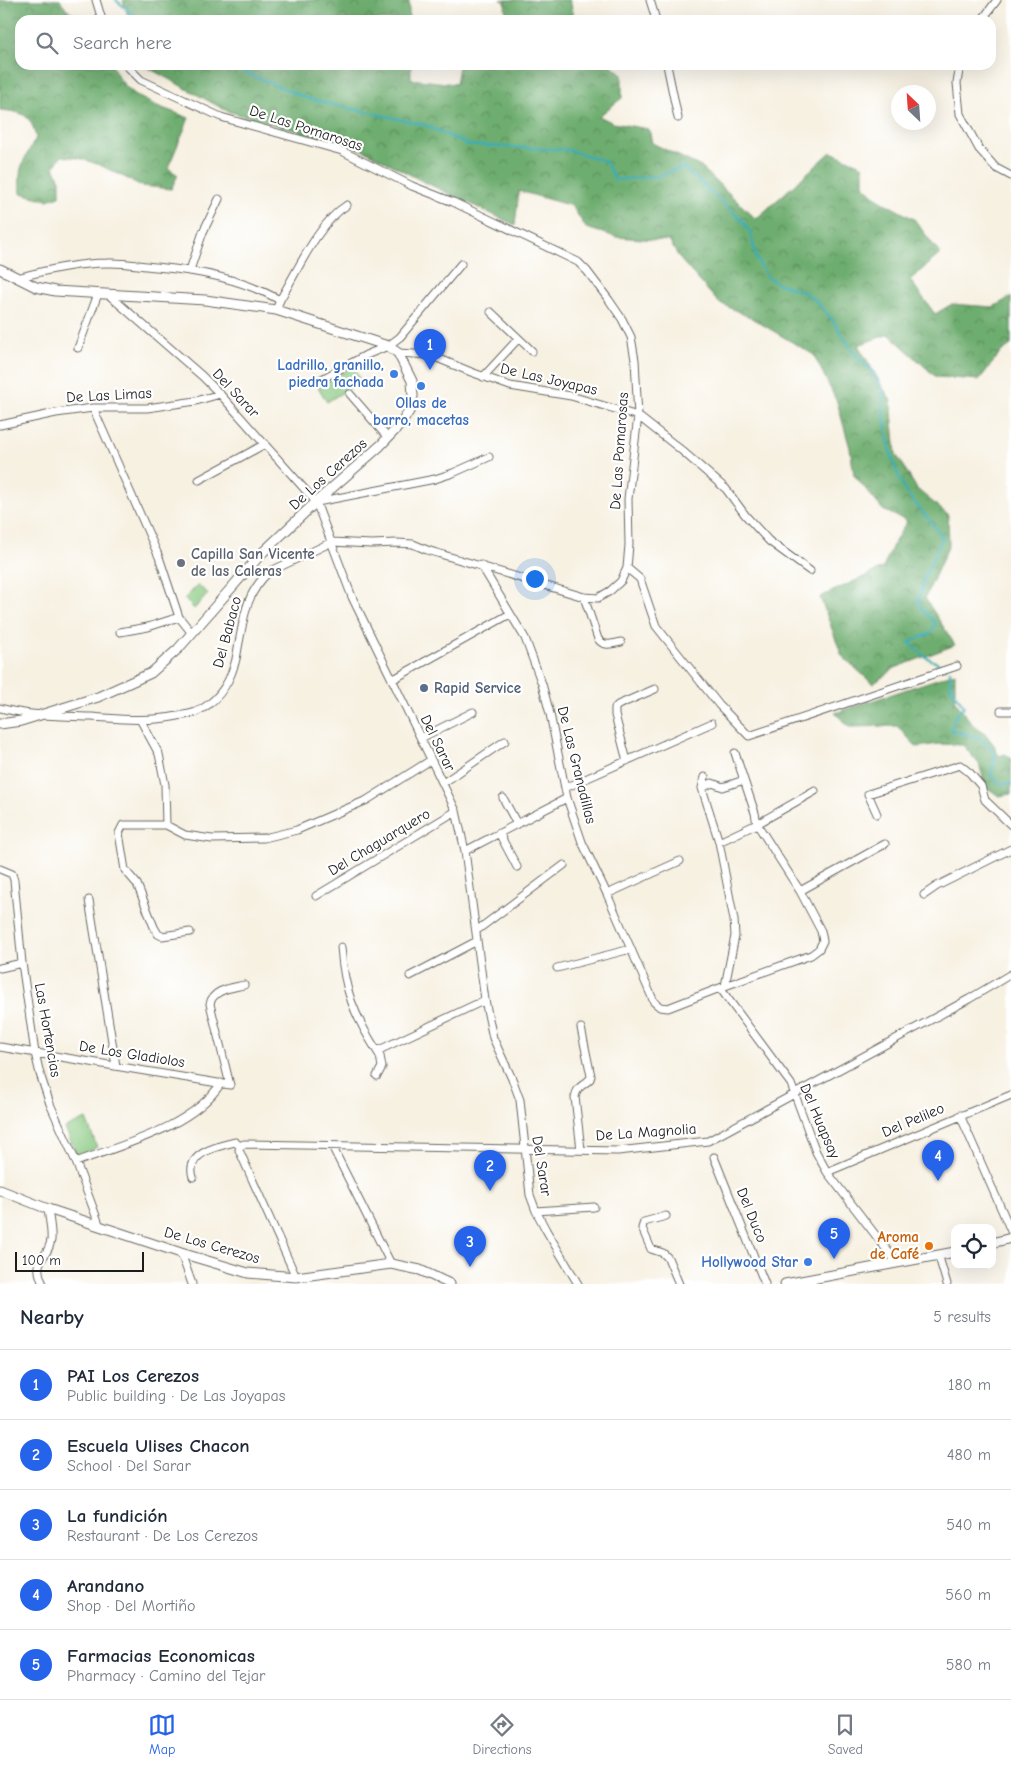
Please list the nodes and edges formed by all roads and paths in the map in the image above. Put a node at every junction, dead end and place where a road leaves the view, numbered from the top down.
1 (96, 0) edge
2 (650, 0) edge
3 (997, 0) edge
4 (100, 15) edge
5 (654, 15) edge
6 (986, 15) edge
7 (131, 70) edge
8 (668, 70) edge
9 (959, 70) edge
10 (678, 118) dead end
11 (1011, 176) edge
12 (220, 198) dead end
13 (347, 205) dead end
14 (461, 264) dead end
15 (0, 269) edge
16 (190, 270) junction
17 (17, 278) junction
18 (98, 294) junction
19 (110, 295) junction
20 (280, 300) junction
21 (276, 310) junction
22 (492, 312) dead end
23 (518, 339) junction
24 (388, 346) junction
25 (78, 348) dead end
26 (532, 351) dead end
27 (398, 353) junction
28 (483, 376) junction
29 (320, 380) dead end
30 (220, 394) junction
31 (350, 394) dead end
32 (93, 408) junction
33 (638, 416) junction
34 (0, 425) edge
35 (388, 438) junction
36 (265, 444) junction
37 (489, 457) dead end
38 (199, 480) dead end
39 (316, 502) junction
40 (332, 542) junction
41 (481, 565) junction
42 (627, 568) junction
43 (810, 571) dead end
44 (584, 597) junction
45 (510, 614) junction
46 (179, 618) junction
47 (120, 632) dead end
48 (192, 632) junction
49 (621, 642) dead end
50 (957, 666) dead end
51 (392, 680) junction
52 (655, 689) dead end
53 (0, 708) edge
54 (1001, 711) dead end
55 (473, 712) dead end
56 (1011, 712) edge
57 (41, 715) junction
58 (141, 721) junction
59 (712, 723) dead end
60 (0, 724) edge
61 (421, 738) junction
62 (505, 741) dead end
63 (735, 753) dead end
64 (431, 760) junction
65 (627, 761) junction
66 (704, 777) dead end
67 (744, 780) junction
68 (443, 783) junction
69 (565, 788) junction
70 (702, 788) junction
71 (815, 790) dead end
72 (504, 798) dead end
73 (567, 798) junction
74 (456, 812) junction
75 (877, 814) dead end
76 (517, 824) junction
77 (757, 824) junction
78 (166, 825) junction
79 (1011, 825) edge
80 (499, 833) junction
81 (719, 842) junction
82 (885, 844) dead end
83 (1011, 850) edge
84 (465, 851) junction
85 (680, 861) dead end
86 (564, 865) dead end
87 (517, 867) dead end
88 (0, 869) edge
89 (800, 891) junction
90 (607, 894) junction
91 (316, 896) dead end
92 (924, 896) dead end
93 (89, 900) dead end
94 (476, 931) junction
95 (190, 932) dead end
96 (477, 941) junction
97 (341, 947) dead end
98 (631, 950) junction
99 (22, 963) junction
100 (0, 968) edge
101 (557, 968) dead end
102 (1011, 974) edge
103 (410, 976) dead end
104 (244, 985) dead end
105 (723, 987) junction
106 (485, 1000) junction
107 (581, 1028) dead end
108 (0, 1048) edge
109 (377, 1051) junction
110 (34, 1053) junction
111 (116, 1066) junction
112 (377, 1076) dead end
113 (221, 1083) junction
114 (794, 1094) junction
115 (1011, 1094) edge
116 (960, 1115) junction
117 (240, 1146) junction
118 (332, 1146) junction
119 (524, 1150) junction
120 (581, 1150) junction
121 (714, 1157) dead end
122 (76, 1162) junction
123 (827, 1172) junction
124 (193, 1177) dead end
125 (0, 1190) edge
126 (594, 1207) dead end
127 (48, 1208) junction
128 (536, 1211) junction
129 (666, 1216) dead end
130 (99, 1224) junction
131 (1011, 1231) edge
132 (1011, 1238) edge
133 (996, 1242) edge
134 (181, 1253) junction
135 (951, 1253) edge
136 (939, 1256) junction
137 (897, 1262) junction
138 (391, 1264) junction
139 (296, 1277) junction
140 (808, 1282) edge
141 (43, 1284) edge
142 (192, 1284) edge
143 (450, 1284) edge
144 (578, 1284) edge
145 (679, 1284) edge
146 (765, 1284) edge
147 (784, 1284) edge
148 (947, 1284) edge

1 - 4 street
2 - 5 street
3 - 6 street
7 - 33 street, De Las Pomarosas
8 - 10 street
9 - 11 street
12 - 16 street
13 - 20 street
14 - 24 street
15 - 17 street, De Los Cerezos
16 - 17 street
16 - 20 street
17 - 18 street, De Los Cerezos
18 - 19 street, De Los Cerezos
18 - 25 street
19 - 21 street, De Los Cerezos
19 - 30 street, Del Sarar
20 - 21 street
21 - 24 street, De Los Cerezos
22 - 23 street
23 - 26 street
23 - 28 street
24 - 27 street, De Los Cerezos
24 - 29 street
27 - 28 street, De Las Joyapas
27 - 35 street, De Los Cerezos
28 - 33 street, De Las Joyapas
30 - 32 street, De Las Limas
30 - 36 street, Del Sarar
31 - 35 street
32 - 34 street, De Las Limas
32 - 46 street
33 - 42 street, De Las Pomarosas
33 - 43 street
35 - 39 street, De Los Cerezos
36 - 38 street
36 - 39 street, Del Sarar
37 - 39 street
39 - 40 street, Del Sarar
39 - 48 street, De Los Cerezos
40 - 41 street
40 - 51 street, Del Sarar
40 - 58 street, Del Babaco
41 - 44 street
41 - 45 street, De Las Granadillas
42 - 44 street
42 - 50 street
44 - 49 street
45 - 51 street
45 - 69 street, De Las Granadillas
46 - 47 street
46 - 48 street
48 - 57 street, De Los Cerezos
51 - 61 street, Del Sarar
52 - 65 street
53 - 57 street, Del Babaco
54 - 56 street
55 - 61 street
57 - 58 street, Del Babaco
57 - 60 street, De Los Cerezos
58 - 78 street
59 - 65 street
61 - 64 street, Del Sarar
62 - 68 street
63 - 67 street
64 - 68 street, Del Sarar
64 - 78 street
65 - 69 street
66 - 70 street
67 - 70 street
67 - 77 street
68 - 74 street, Del Sarar
69 - 73 street, De Las Granadillas
70 - 81 street
71 - 77 street
72 - 76 street
73 - 76 street
73 - 90 street, De Las Granadillas
74 - 84 street, Del Sarar
74 - 91 street, Del Chaguarquero
75 - 79 street
76 - 80 street
77 - 81 street
77 - 89 street
78 - 95 street
80 - 84 street
80 - 87 street
81 - 105 street
82 - 89 street
83 - 92 street
84 - 94 street, Del Sarar
85 - 90 street
86 - 94 street
88 - 99 street, Las Hortencias
89 - 105 street
90 - 98 street, De Las Granadillas
93 - 111 street
94 - 96 street, Del Sarar
96 - 103 street
96 - 106 street, Del Sarar
97 - 109 street
98 - 101 street
98 - 105 street, De Las Granadillas
99 - 100 street
99 - 110 street, Las Hortencias
102 - 114 street, De La Magnolia
104 - 113 street, De Los Gladiolos
105 - 114 street, Del Huapsay
106 - 109 street
106 - 119 street, Del Sarar
107 - 120 street
108 - 110 street, De Los Gladiolos
109 - 112 street
110 - 111 street, De Los Gladiolos
110 - 122 street, Las Hortencias
111 - 113 street, De Los Gladiolos
113 - 122 street
114 - 120 street, De La Magnolia
114 - 123 street, Del Huapsay
115 - 116 street, Del Pelileo
116 - 123 street, Del Pelileo
116 - 131 street
117 - 118 street, De La Magnolia
117 - 124 street, De La Magnolia
117 - 139 street
118 - 119 street, De La Magnolia
118 - 138 street
119 - 120 street, De La Magnolia
119 - 128 street, Del Sarar
121 - 146 street, Del Duco
122 - 130 street, Las Hortencias
123 - 137 street, Del Huapsay
125 - 127 street, De Los Cerezos
126 - 128 street
127 - 130 street, De Los Cerezos
127 - 141 street
128 - 144 street, Del Sarar
129 - 145 street
130 - 134 street, De Los Cerezos
132 - 133 street
134 - 139 street, De Los Cerezos
134 - 142 street
135 - 136 street
136 - 137 street
136 - 148 street
137 - 140 street
138 - 139 street, De Los Cerezos
138 - 143 street, De Los Cerezos
140 - 147 street

